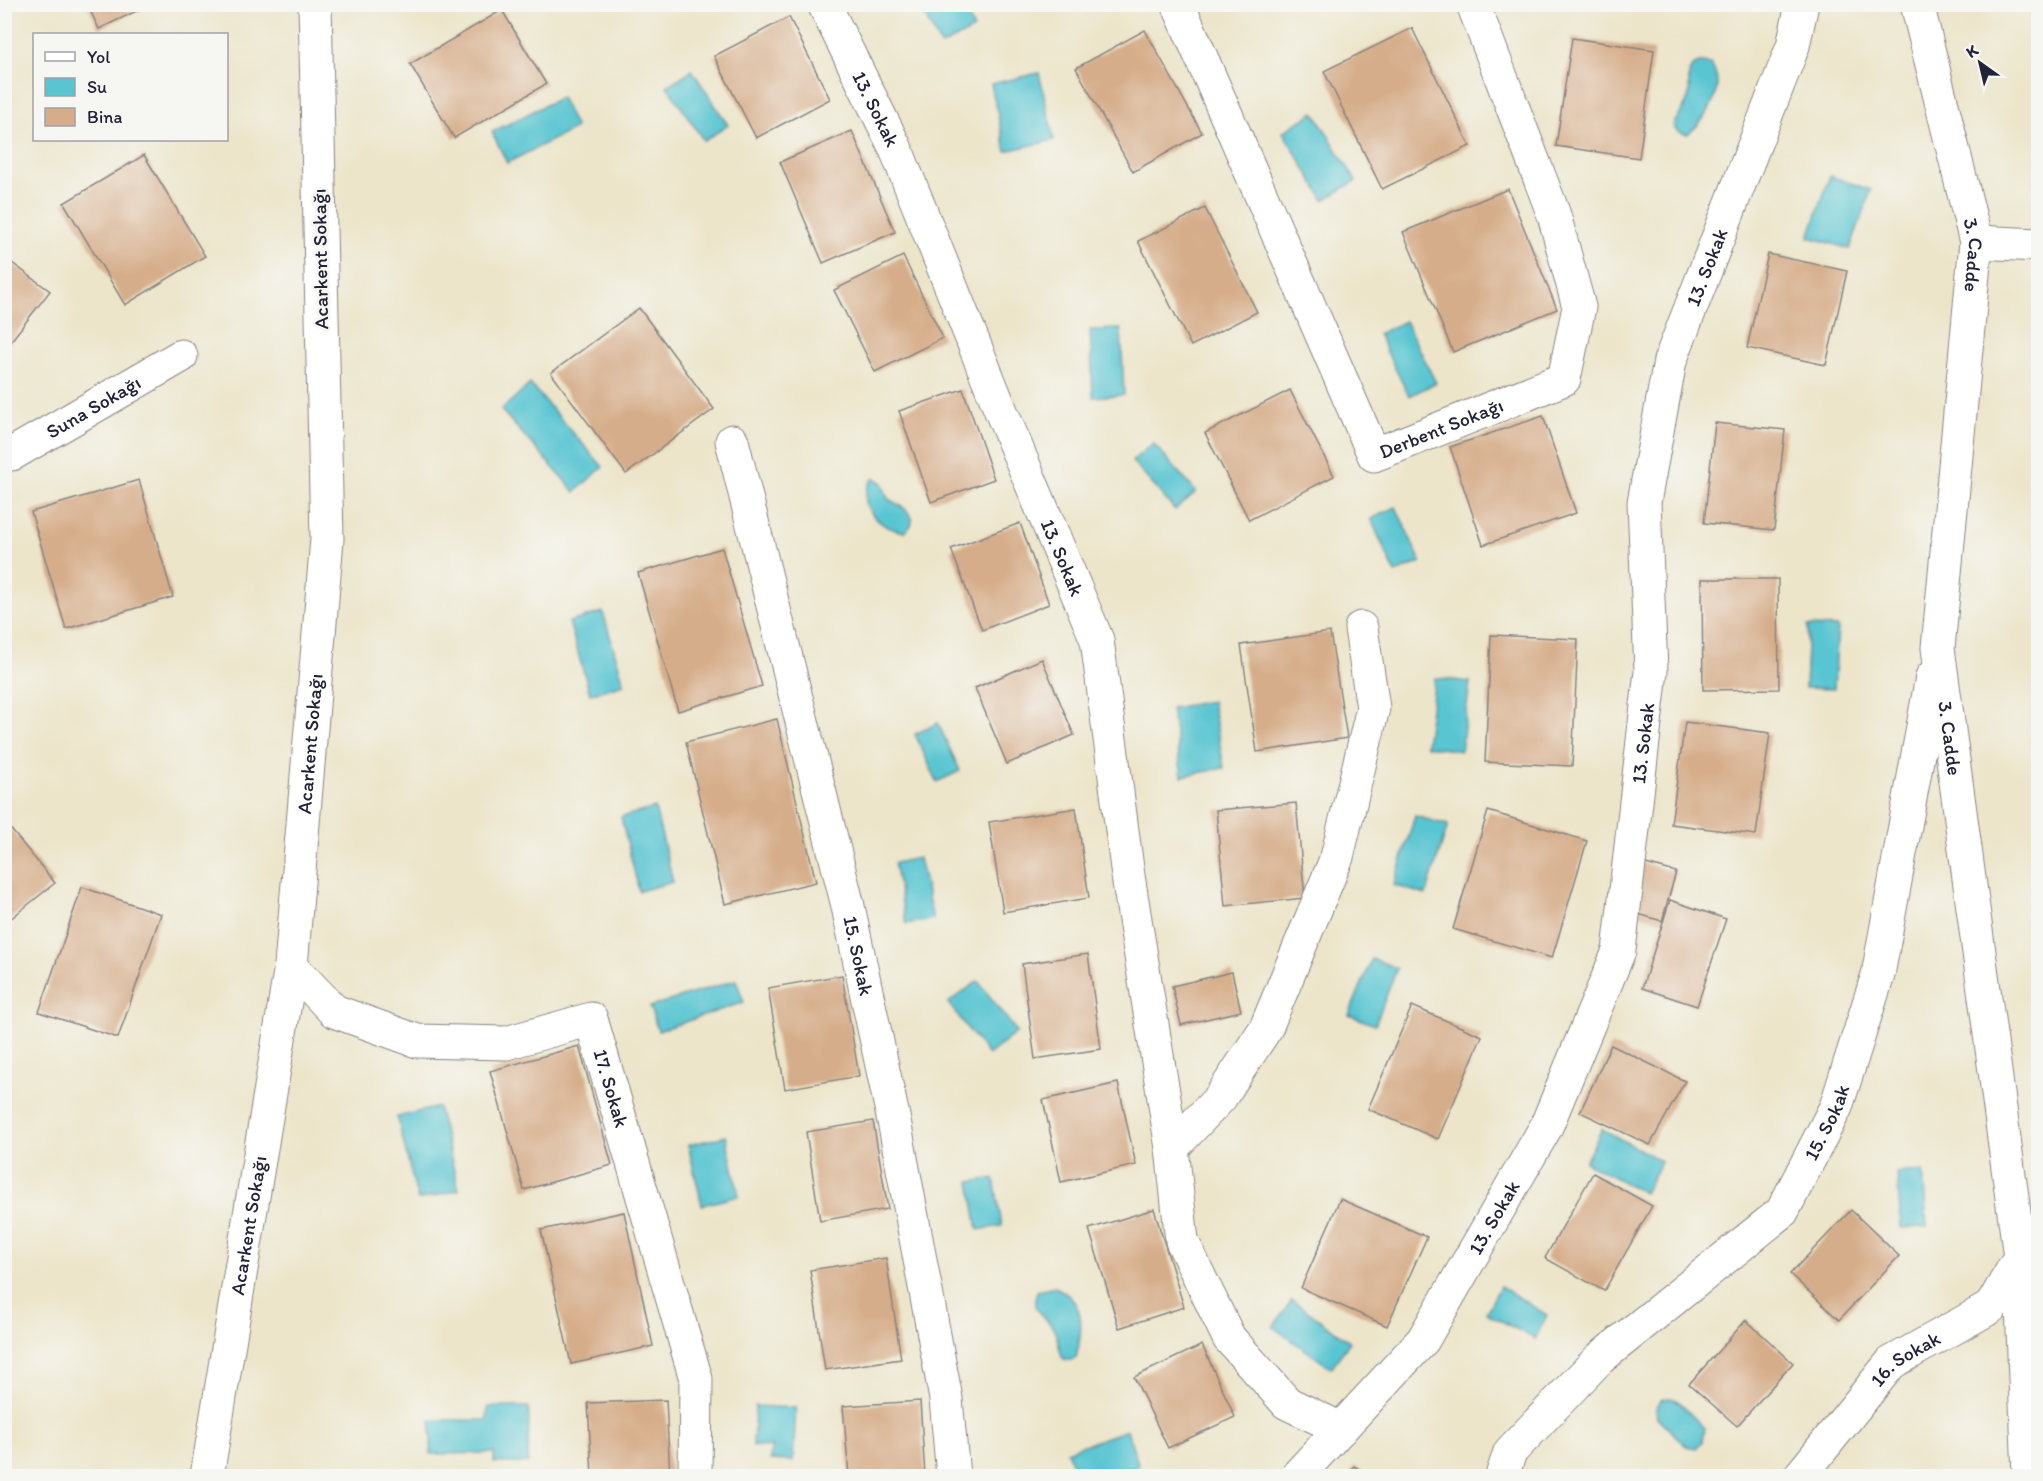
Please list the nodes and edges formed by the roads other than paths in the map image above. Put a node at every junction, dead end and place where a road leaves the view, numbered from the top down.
1 (315, 4) edge
2 (824, 4) edge
3 (1178, 4) edge
4 (1473, 4) edge
5 (1802, 4) edge
6 (1917, 4) edge
7 (1976, 242) junction
8 (2038, 244) edge
9 (181, 356) dead end
10 (732, 441) dead end
11 (4, 455) edge
12 (1361, 628) dead end
13 (1938, 648) junction
14 (291, 966) junction
15 (1172, 1148) junction
16 (2020, 1257) junction
17 (1341, 1429) junction
18 (207, 1476) edge
19 (695, 1476) edge
20 (953, 1476) edge
21 (1297, 1476) edge
22 (1502, 1476) edge
23 (1800, 1476) edge
24 (2029, 1476) edge

1 - 14 street, Acarkent Sokağı
2 - 15 street, 13. Sokak
3 - 4 street, Derbent Sokağı
5 - 17 street, 13. Sokak
6 - 7 street, 3. Cadde
7 - 8 street
7 - 13 street, 3. Cadde
9 - 11 street, Suna Sokağı
10 - 20 street, 15. Sokak
12 - 15 street
13 - 16 street, 3. Cadde
13 - 22 street, 15. Sokak
14 - 18 street, Acarkent Sokağı
14 - 19 street, 17. Sokak
15 - 17 street, 13. Sokak
16 - 23 street, 16. Sokak
16 - 24 street, 3. Cadde
17 - 21 street, 13. Sokak

